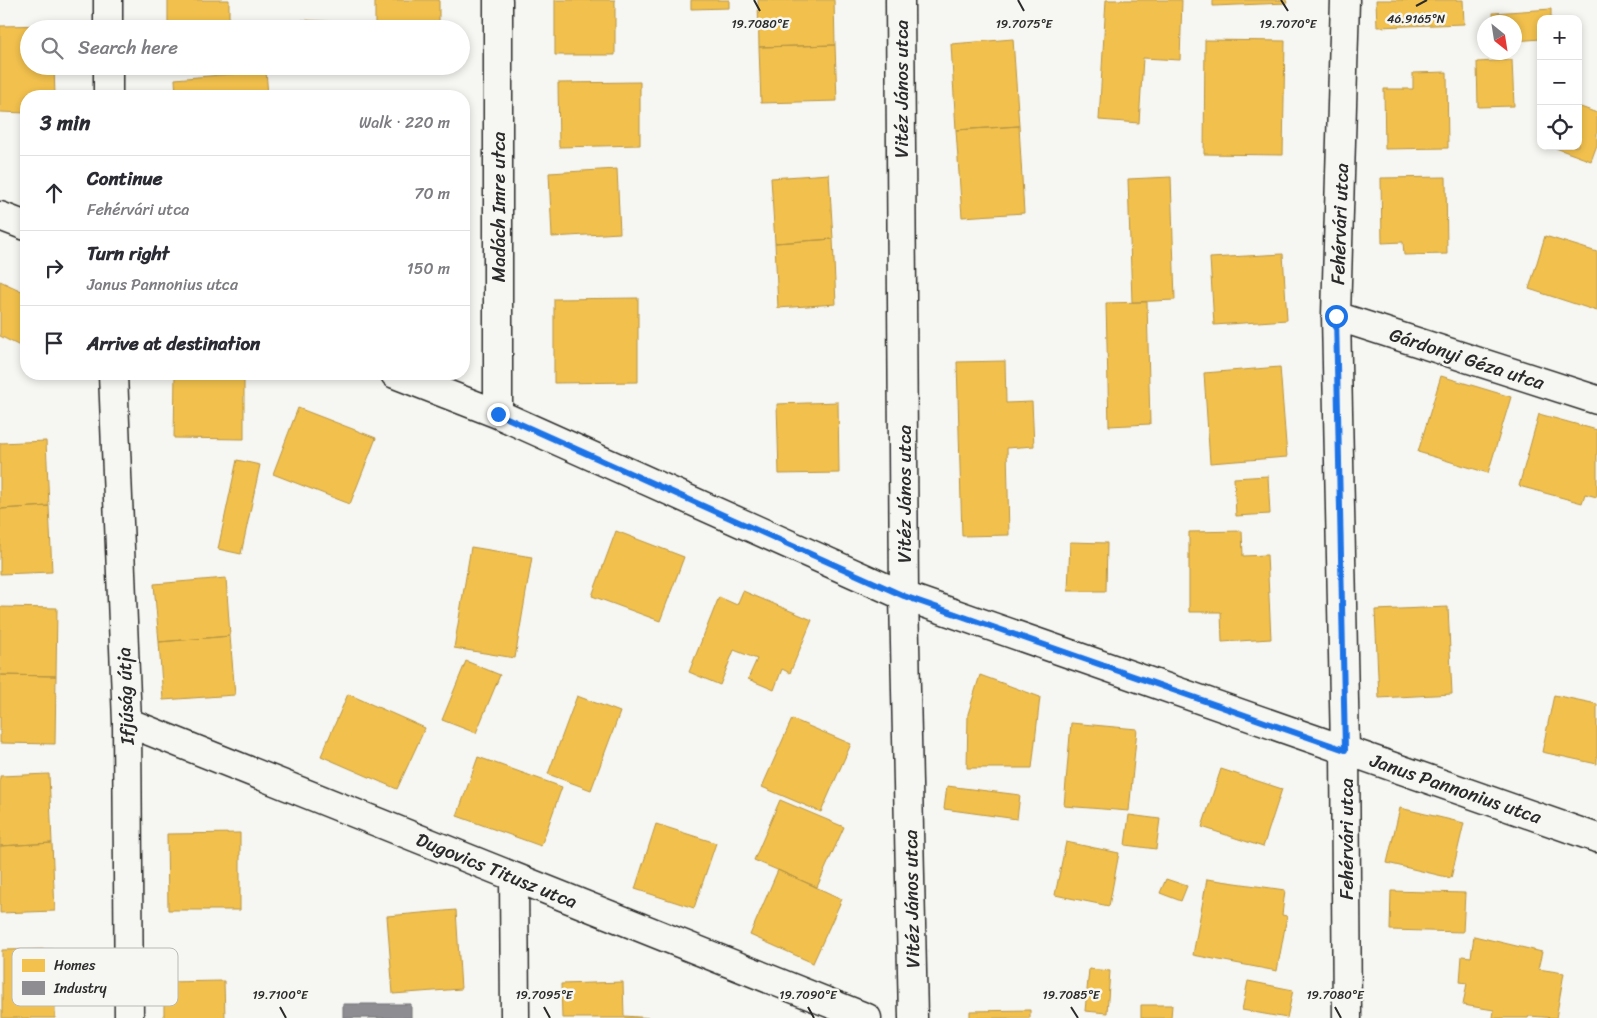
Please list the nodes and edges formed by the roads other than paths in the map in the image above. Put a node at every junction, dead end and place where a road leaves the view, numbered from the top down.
1 (108, 0) edge
2 (498, 0) edge
3 (900, 0) edge
4 (1345, 0) edge
5 (108, 20) edge
6 (108, 75) edge
7 (108, 90) edge
8 (0, 216) edge
9 (20, 224) edge
10 (1336, 316) junction
11 (113, 380) edge
12 (410, 380) edge
13 (1597, 400) edge
14 (498, 414) junction
15 (904, 596) junction
16 (127, 722) junction
17 (1345, 750) junction
18 (1597, 838) edge
19 (514, 878) junction
20 (129, 948) edge
21 (515, 1018) edge
22 (867, 1018) edge
23 (913, 1018) edge
24 (1347, 1018) edge

1 - 5 street
2 - 14 street, Madách Imre utca
3 - 15 street, Vitéz János utca
4 - 10 street, Fehérvári utca
6 - 7 street
8 - 9 street
10 - 13 street, Gárdonyi Géza utca
10 - 17 street, Fehérvári utca
11 - 16 street, Ifjúság útja
12 - 14 street, Janus Pannonius utca
14 - 15 street, Janus Pannonius utca
15 - 17 street, Janus Pannonius utca
15 - 23 street, Vitéz János utca
16 - 19 street, Dugovics Titusz utca
16 - 20 street, Ifjúság útja
17 - 18 street, Janus Pannonius utca
17 - 24 street, Fehérvári utca
19 - 21 street
19 - 22 street, Dugovics Titusz utca

